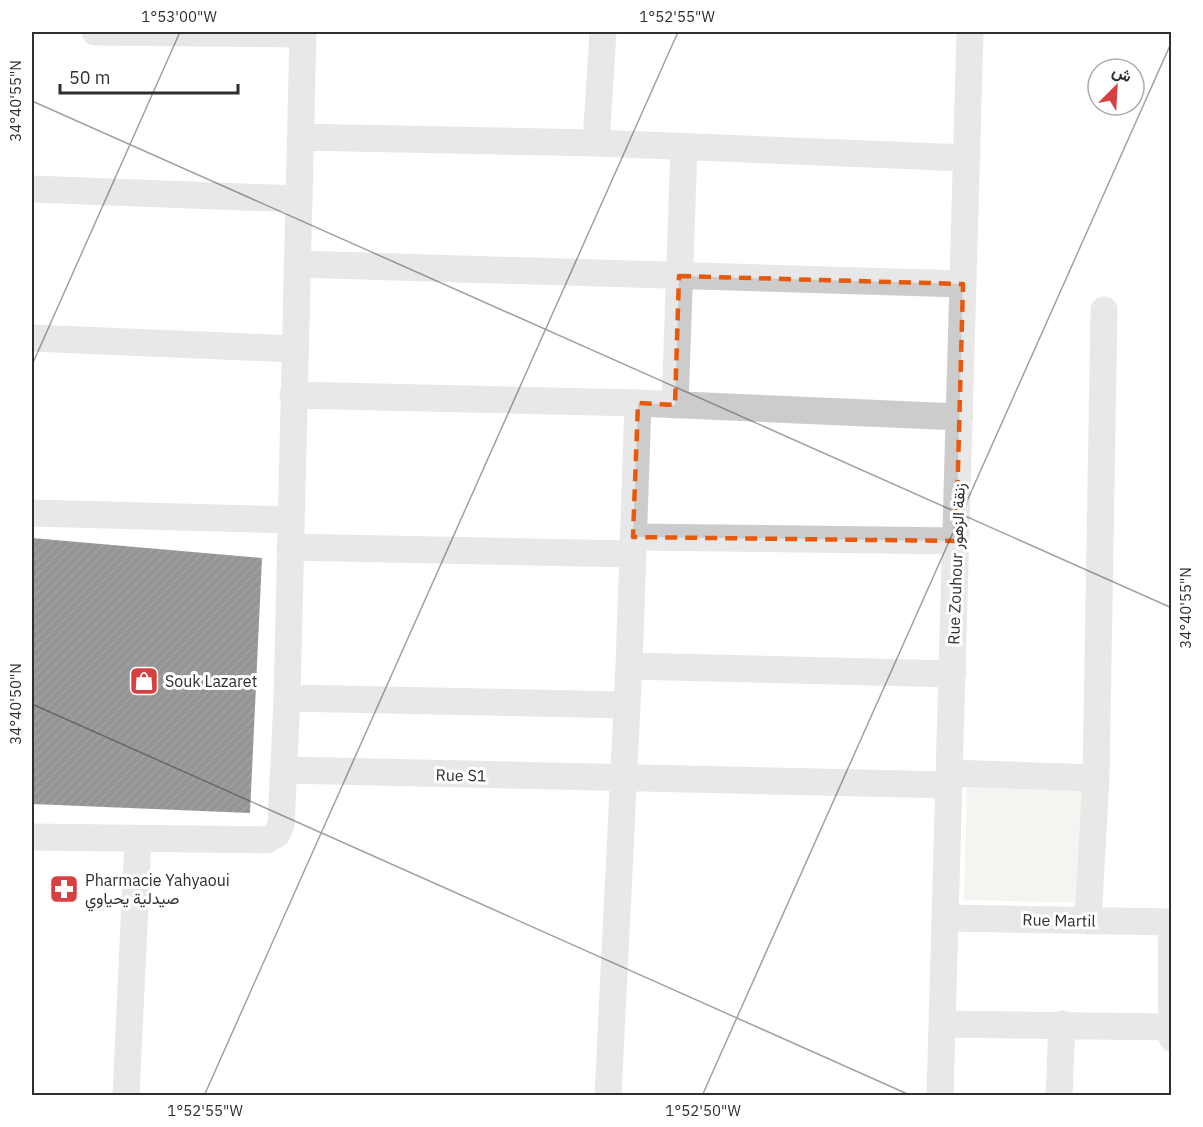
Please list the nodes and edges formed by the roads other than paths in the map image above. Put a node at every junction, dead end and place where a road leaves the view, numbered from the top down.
1 (95, 32) edge
2 (603, 32) edge
3 (970, 32) edge
4 (303, 33) edge
5 (301, 137) junction
6 (596, 143) junction
7 (684, 147) junction
8 (967, 158) junction
9 (32, 189) edge
10 (299, 199) junction
11 (297, 264) junction
12 (679, 276) junction
13 (963, 284) junction
14 (1104, 310) dead end
15 (32, 338) edge
16 (295, 349) junction
17 (293, 394) junction
18 (638, 403) junction
19 (675, 405) junction
20 (960, 417) junction
21 (32, 513) edge
22 (291, 520) junction
23 (956, 541) junction
24 (633, 545) junction
25 (290, 547) junction
26 (629, 666) junction
27 (952, 674) junction
28 (286, 698) junction
29 (626, 705) junction
30 (284, 770) junction
31 (1096, 778) junction
32 (623, 779) junction
33 (950, 779) junction
34 (32, 837) edge
35 (138, 839) junction
36 (947, 918) junction
37 (1088, 921) junction
38 (1171, 922) edge
39 (942, 1024) junction
40 (1062, 1024) junction
41 (1171, 1027) edge
42 (1172, 1038) edge
43 (126, 1095) edge
44 (608, 1095) edge
45 (940, 1095) edge
46 (1059, 1095) edge

1 - 4 street
2 - 6 street
3 - 8 street, Rue Zouhour زنقة الزهور
4 - 5 street
5 - 6 street
5 - 10 street
6 - 7 street
7 - 8 street
7 - 12 street
8 - 13 street, Rue Zouhour زنقة الزهور
9 - 10 street
10 - 11 street
11 - 12 street
11 - 16 street
12 - 13 street
12 - 19 street
13 - 20 street, Rue Zouhour زنقة الزهور
14 - 31 street
15 - 16 street
16 - 17 street
17 - 18 street
17 - 22 street
18 - 19 street
18 - 24 street
19 - 20 street
20 - 23 street, Rue Zouhour زنقة الزهور
21 - 22 street
22 - 25 street
23 - 24 street
23 - 27 street, Rue Zouhour زنقة الزهور
24 - 25 street
24 - 26 street
25 - 28 street
26 - 27 street
26 - 29 street
27 - 33 street, Rue Zouhour زنقة الزهور
28 - 29 street
28 - 30 street
29 - 32 street
30 - 32 street, Rue S1
30 - 35 street
31 - 33 street, Rue S1
31 - 37 street
32 - 33 street, Rue S1
32 - 44 street
33 - 36 street, Rue Zouhour زنقة الزهور
34 - 35 street
35 - 43 street
36 - 37 street, Rue Martil
36 - 39 street, Rue Zouhour زنقة الزهور
37 - 38 street, Rue Martil
38 - 41 street
39 - 40 street
39 - 45 street, Rue Zouhour زنقة الزهور
40 - 41 street
40 - 46 street
41 - 42 street

